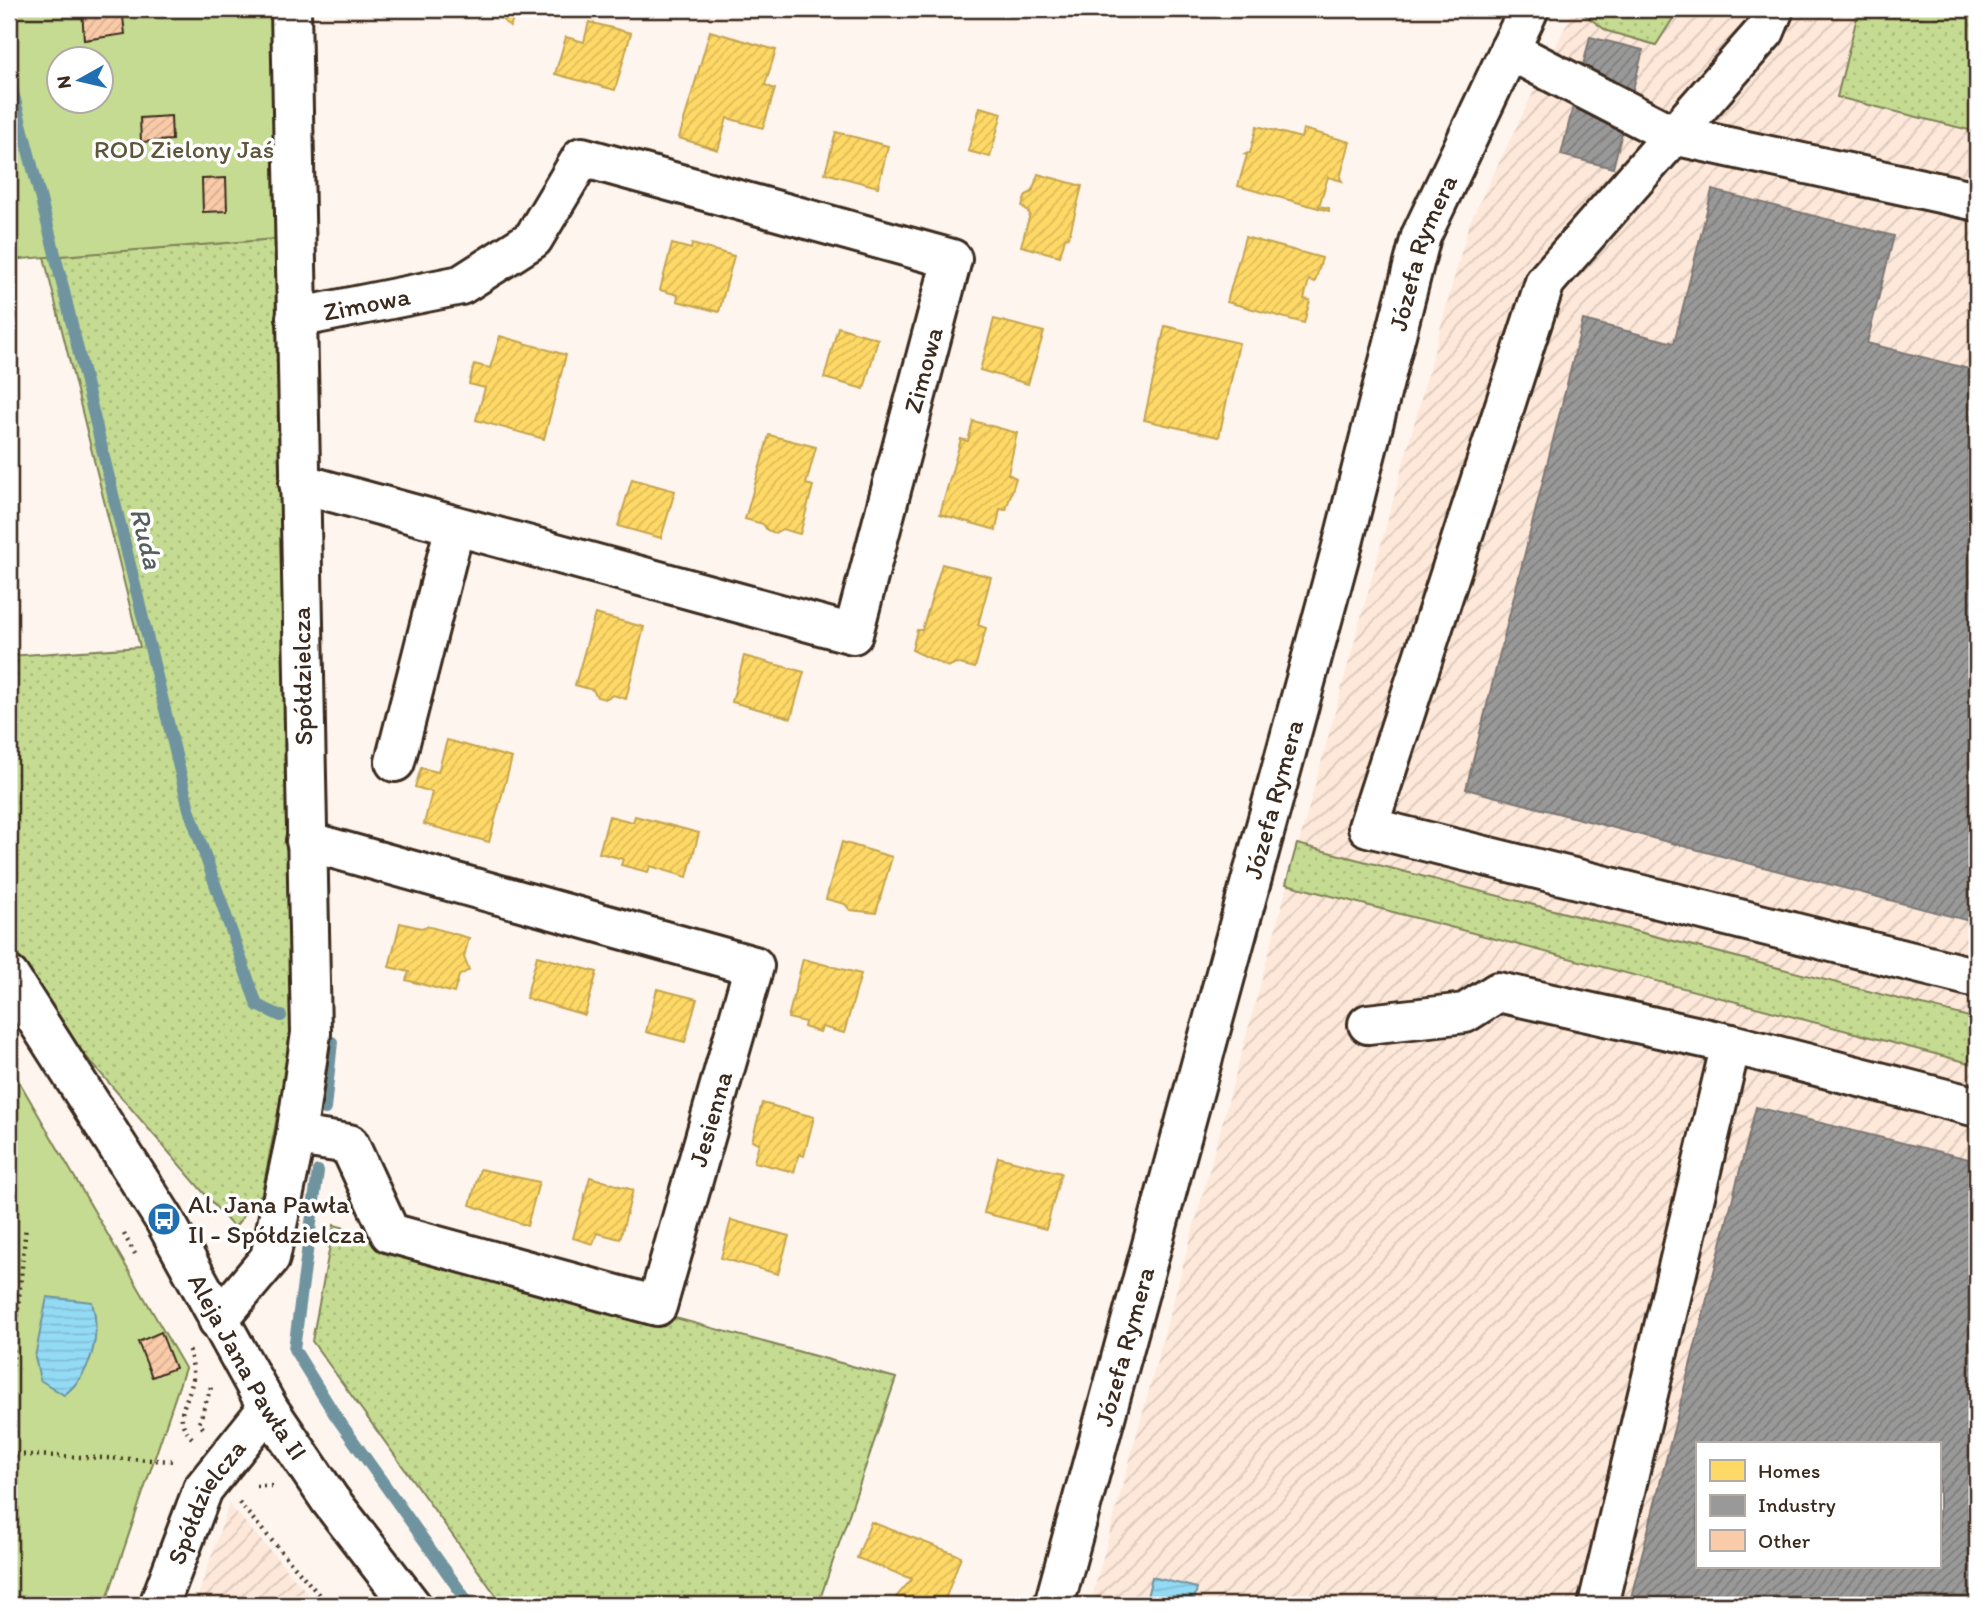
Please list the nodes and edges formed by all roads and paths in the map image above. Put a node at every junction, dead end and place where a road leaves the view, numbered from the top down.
1 (291, 9) edge
2 (1529, 9) edge
3 (1774, 9) edge
4 (1509, 50) junction
5 (1673, 135) junction
6 (9, 178) edge
7 (1977, 201) edge
8 (9, 219) edge
9 (296, 318) junction
10 (299, 483) junction
11 (455, 526) junction
12 (395, 762) dead end
13 (306, 841) junction
14 (9, 976) edge
15 (1977, 978) edge
16 (1368, 1024) dead end
17 (1731, 1044) junction
18 (1977, 1107) edge
19 (296, 1136) junction
20 (118, 1224) dead end
21 (26, 1226) dead end
22 (137, 1258) dead end
23 (218, 1320) junction
24 (189, 1348) dead end
25 (9, 1400) edge
26 (268, 1408) junction
27 (9, 1454) edge
28 (210, 1480) junction
29 (159, 1605) edge
30 (328, 1605) edge
31 (411, 1605) edge
32 (1054, 1605) edge
33 (1598, 1605) edge

1 - 9 street, Spółdzielcza
2 - 4 street, Józefa Rymera
3 - 5 street
4 - 5 street
4 - 32 street, Józefa Rymera
5 - 7 street
5 - 15 street
6 - 8 path
9 - 10 street, Spółdzielcza
9 - 11 street, Zimowa
10 - 11 street, Zimowa
10 - 13 street, Spółdzielcza
11 - 12 street
13 - 19 street, Spółdzielcza
13 - 19 street, Jesienna
14 - 23 street, Aleja Jana Pawła II
16 - 17 street
17 - 18 street
17 - 33 street
19 - 23 street, Spółdzielcza
20 - 22 path
21 - 25 path
23 - 26 street, Aleja Jana Pawła II
24 - 28 path
26 - 28 street, Spółdzielcza
26 - 31 street, Aleja Jana Pawła II
27 - 28 path
28 - 29 street, Spółdzielcza
28 - 30 path

